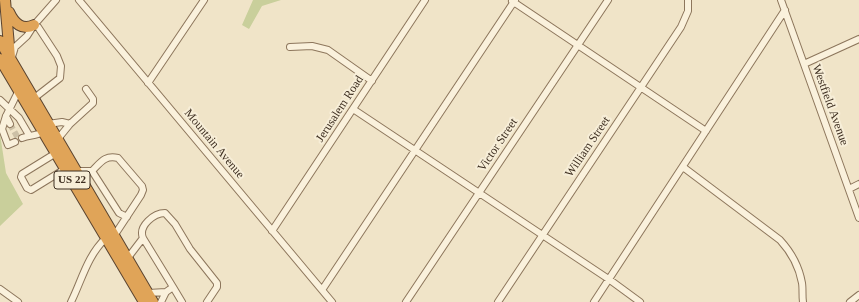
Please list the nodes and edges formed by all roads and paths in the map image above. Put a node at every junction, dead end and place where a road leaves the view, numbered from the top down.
1 (56, 0) edge
2 (79, 0) edge
3 (204, 0) edge
4 (425, 0) edge
5 (608, 0) edge
6 (688, 0) edge
7 (781, 0) edge
8 (513, 1) edge
9 (6, 4) edge
10 (785, 10) junction
11 (34, 25) junction
12 (859, 39) edge
13 (0, 41) edge
14 (578, 45) junction
15 (290, 47) dead end
16 (0, 59) edge
17 (11, 61) junction
18 (804, 64) junction
19 (0, 78) edge
20 (372, 81) junction
21 (148, 83) junction
22 (641, 87) junction
23 (17, 88) junction
24 (86, 89) dead end
25 (33, 99) junction
26 (0, 100) edge
27 (353, 109) junction
28 (9, 110) junction
29 (6, 116) junction
30 (10, 124) tunnel mouth
31 (70, 124) junction
32 (45, 128) junction
33 (706, 131) junction
34 (29, 135) junction
35 (22, 138) dead end
36 (57, 140) junction
37 (15, 142) dead end
38 (415, 150) junction
39 (56, 153) junction
40 (683, 167) junction
41 (65, 169) junction
42 (76, 171) junction
43 (92, 171) junction
44 (859, 184) edge
45 (849, 190) junction
46 (479, 193) junction
47 (127, 217) junction
48 (859, 218) edge
49 (272, 231) junction
50 (542, 235) junction
51 (110, 237) junction
52 (143, 238) junction
53 (128, 259) junction
54 (610, 280) junction
55 (173, 288) junction
56 (322, 290) junction
57 (2, 291) edge
58 (166, 292) junction
59 (859, 295) edge
60 (146, 297) edge
61 (0, 299) edge
62 (18, 302) edge
63 (71, 302) edge
64 (153, 302) edge
65 (161, 302) edge
66 (182, 302) edge
67 (207, 302) edge
68 (332, 302) edge
69 (406, 302) edge
70 (498, 302) edge
71 (594, 302) edge
72 (640, 302) edge
73 (804, 302) edge
74 (850, 302) edge

1 - 11 street
2 - 21 street, Mountain Avenue
3 - 21 street
4 - 20 street, Jerusalem Road
5 - 14 street, Victor Street
6 - 22 street, William Street
7 - 10 street, Westfield Avenue
8 - 14 street
8 - 38 street
9 - 11 highway
9 - 17 highway
10 - 18 street, Westfield Avenue
10 - 33 street
11 - 17 street
11 - 25 street
12 - 18 street
13 - 17 highway, US 22
14 - 22 street
14 - 46 street, Victor Street
15 - 20 street
16 - 23 highway, US 22
17 - 25 highway, US 22
18 - 45 street, Westfield Avenue
19 - 23 highway
20 - 27 street, Jerusalem Road
21 - 49 street, Mountain Avenue
22 - 33 street
22 - 50 street, William Street
23 - 28 street
23 - 32 highway, US 22
24 - 31 street
25 - 32 highway, US 22
26 - 28 street
27 - 38 street
27 - 49 street, Jerusalem Road
28 - 29 street
28 - 34 street
29 - 30 street
29 - 37 street
31 - 32 street
31 - 36 street
32 - 34 street
32 - 36 highway, US 22
32 - 39 highway, US 22
33 - 40 street
34 - 35 street
36 - 42 highway, US 22
38 - 46 street
38 - 56 street
39 - 41 highway, US 22
39 - 41 street
40 - 54 street
40 - 73 street
41 - 51 highway, US 22
42 - 43 street
42 - 51 highway, US 22
43 - 47 street
43 - 47 street
44 - 45 street
45 - 48 street, Westfield Avenue
46 - 50 street
46 - 69 street, Victor Street
47 - 51 street
49 - 56 street, Mountain Avenue
50 - 54 street
50 - 70 street, William Street
51 - 53 highway, US 22
51 - 60 highway, US 22
51 - 63 street
52 - 53 street
52 - 55 street
52 - 67 street
53 - 60 highway, US 22
54 - 71 street
54 - 72 street
55 - 58 street
55 - 66 street
56 - 68 street, Mountain Avenue
57 - 61 street
57 - 62 street
58 - 60 street
58 - 65 street
59 - 74 street
60 - 64 highway, US 22

